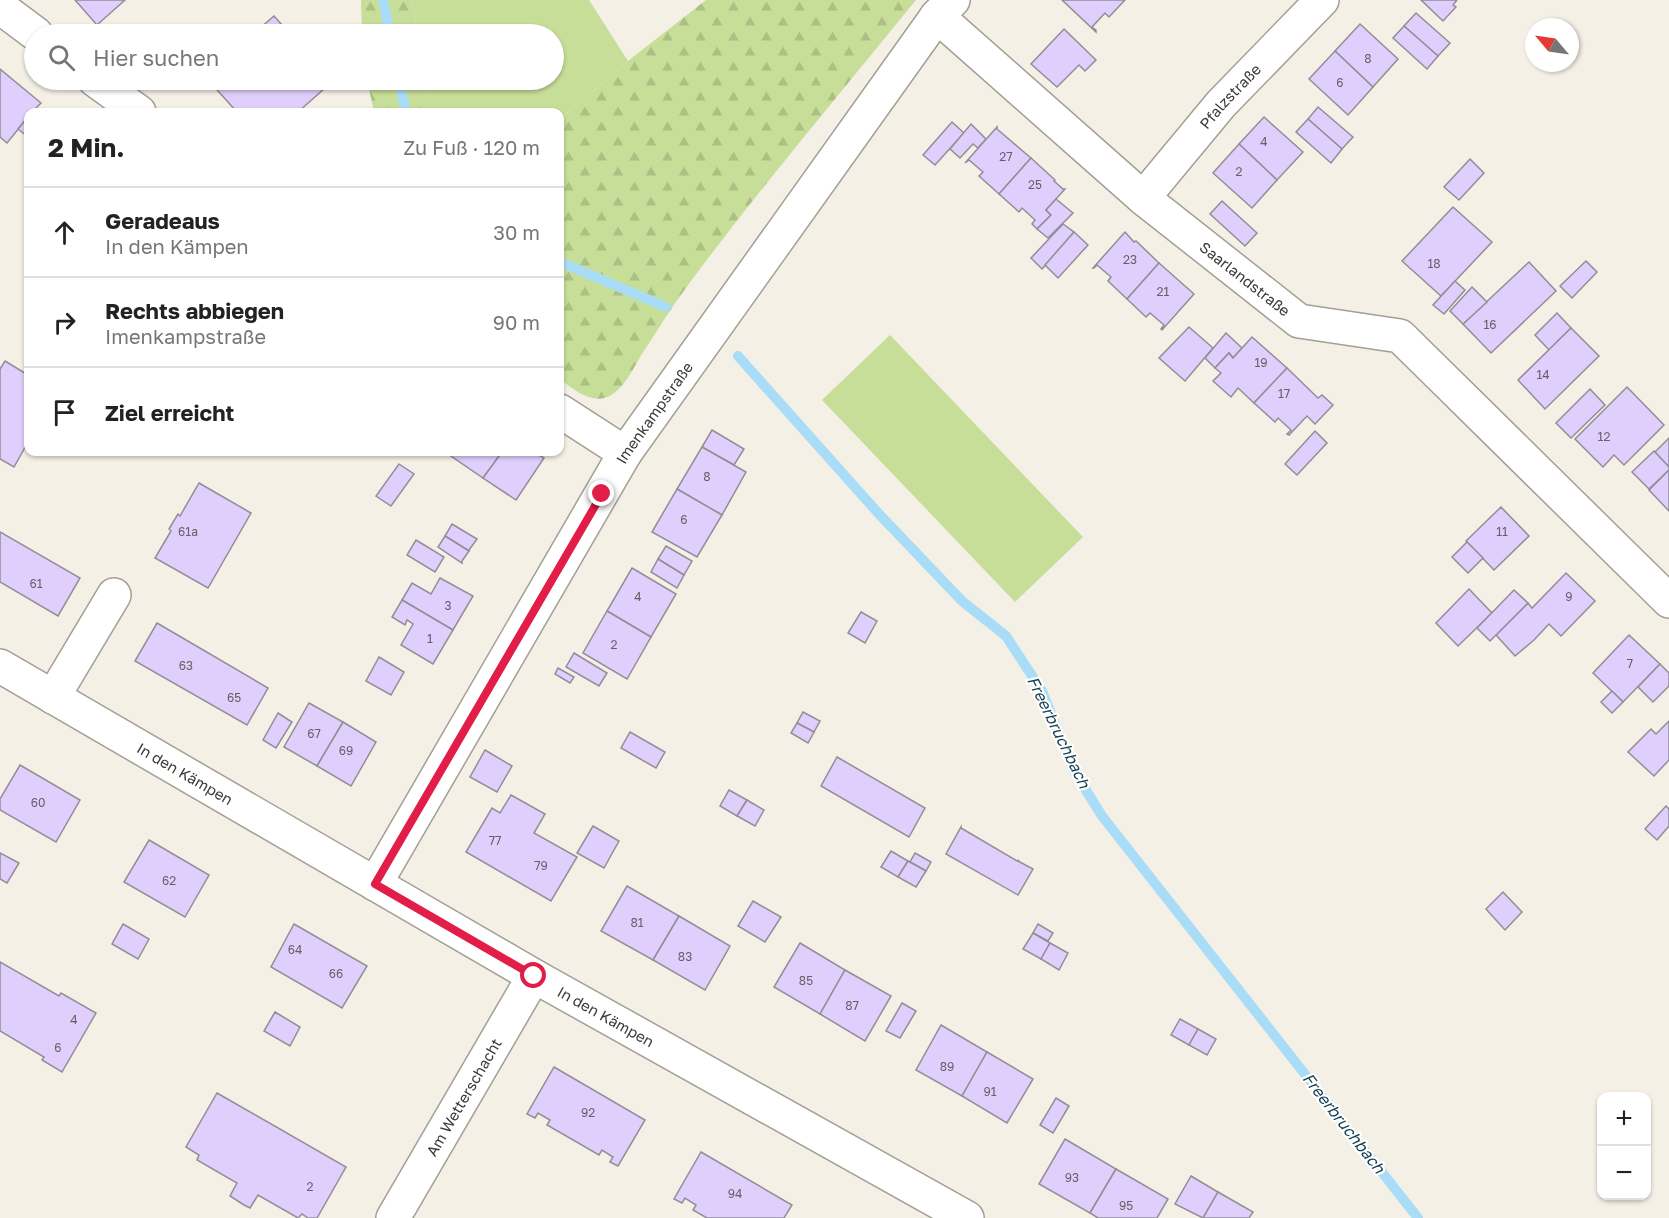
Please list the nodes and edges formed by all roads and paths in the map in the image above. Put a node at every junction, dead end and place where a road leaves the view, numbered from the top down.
1 (1322, 0) edge
2 (0, 7) edge
3 (945, 8) edge
4 (24, 25) edge
5 (109, 90) edge
6 (134, 108) edge
7 (1143, 198) junction
8 (564, 414) edge
9 (625, 453) junction
10 (114, 595) dead end
11 (1669, 601) edge
12 (0, 666) edge
13 (53, 697) junction
14 (375, 884) junction
15 (534, 976) junction
16 (393, 1218) edge
17 (967, 1218) edge

1 - 7 street, Pfalzstraße
2 - 4 street
3 - 7 street, Saarlandstraße
3 - 9 street, Imenkampstraße
5 - 6 street
7 - 11 street, Saarlandstraße
8 - 9 street
9 - 14 street, Imenkampstraße
10 - 13 street
12 - 13 street, In den Kämpen
13 - 14 street, In den Kämpen
14 - 15 street, In den Kämpen
15 - 16 street, Am Wetterschacht
15 - 17 street, In den Kämpen

